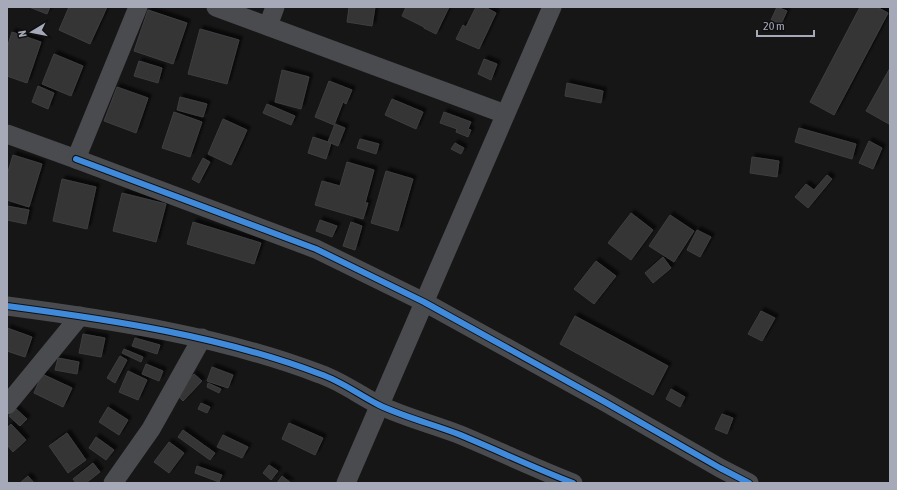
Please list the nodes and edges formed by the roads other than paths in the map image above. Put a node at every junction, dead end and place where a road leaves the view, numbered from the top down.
1 (138, 7) edge
2 (216, 7) edge
3 (274, 7) edge
4 (552, 7) edge
5 (268, 26) junction
6 (505, 114) junction
7 (7, 134) edge
8 (76, 159) junction
9 (424, 302) junction
10 (7, 306) edge
11 (80, 316) junction
12 (202, 338) junction
13 (382, 400) junction
14 (7, 406) edge
15 (114, 483) edge
16 (346, 483) edge
17 (573, 483) edge
18 (749, 483) edge

1 - 8 street
2 - 5 street
3 - 5 street
4 - 6 street
5 - 6 street
6 - 9 street
7 - 8 street
8 - 9 street
9 - 13 street
9 - 18 street
10 - 11 street
11 - 12 street
11 - 14 street
12 - 13 street
12 - 15 street
13 - 16 street
13 - 17 street

